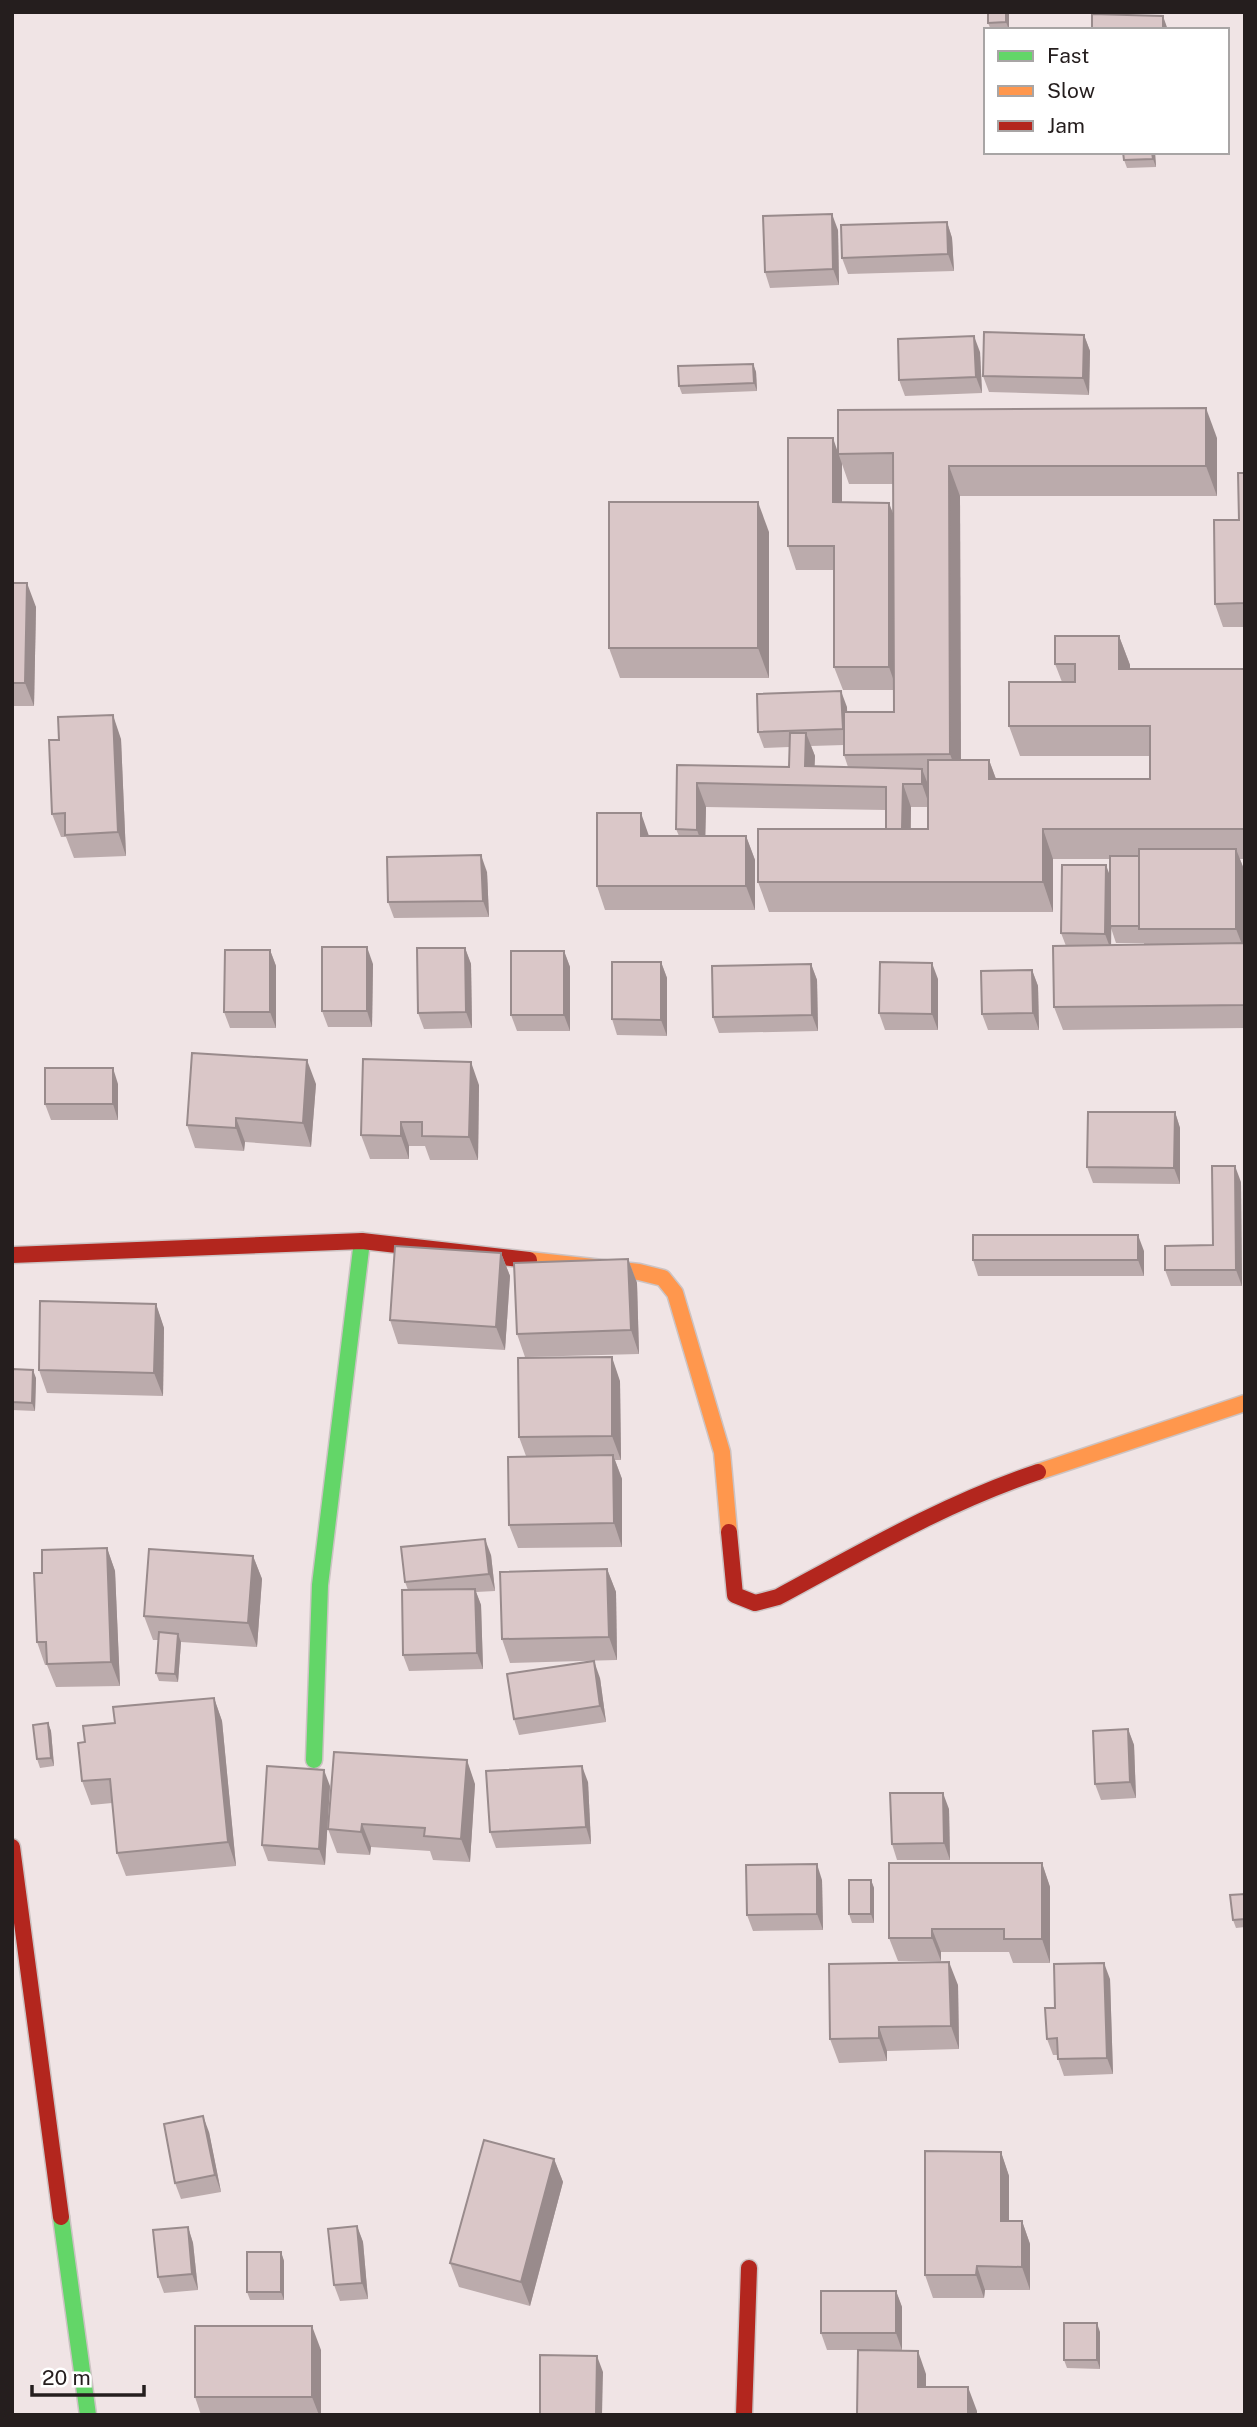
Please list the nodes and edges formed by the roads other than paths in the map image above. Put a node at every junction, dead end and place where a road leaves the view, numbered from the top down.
1 (362, 1241) junction
2 (12, 1255) edge
3 (1245, 1403) edge
4 (314, 1760) dead end
5 (12, 1847) edge
6 (14, 1879) edge
7 (749, 2268) dead end
8 (88, 2415) edge
9 (744, 2415) edge

1 - 2 street
1 - 3 street
1 - 4 street
5 - 6 street
6 - 8 street
7 - 9 street

